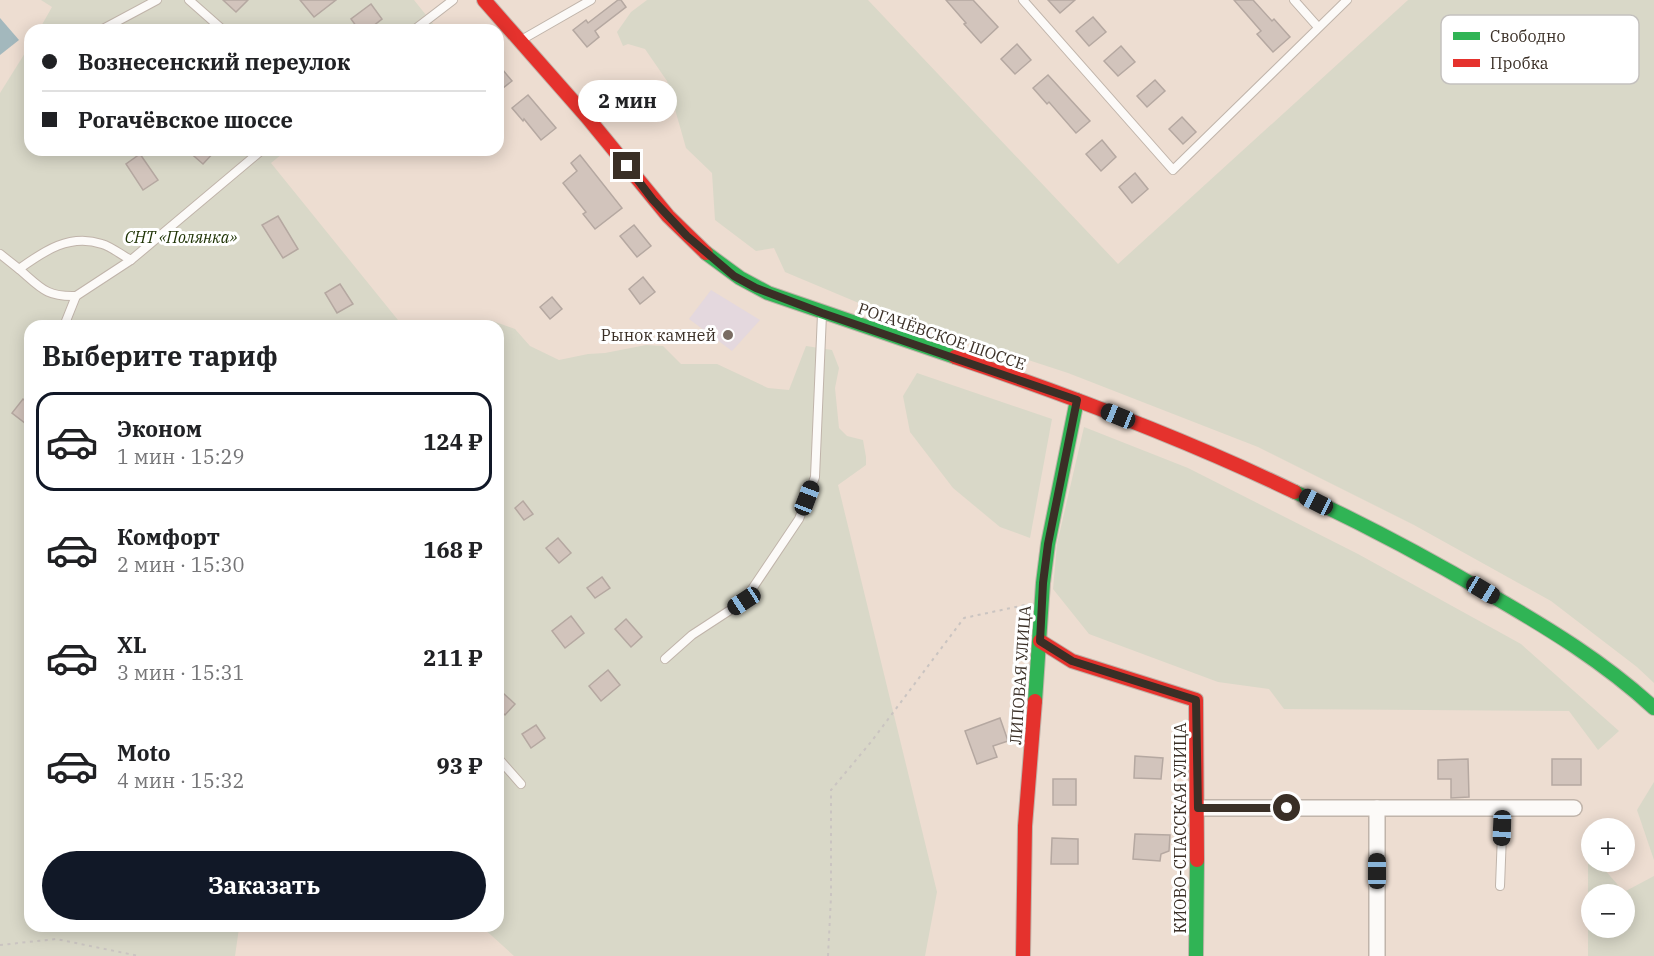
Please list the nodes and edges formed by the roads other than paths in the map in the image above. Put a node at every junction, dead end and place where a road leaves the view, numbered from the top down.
1 (157, 0) edge
2 (189, 0) edge
3 (453, 0) edge
4 (484, 0) edge
5 (591, 0) edge
6 (1023, 0) edge
7 (1294, 0) edge
8 (1347, 0) edge
9 (112, 24) edge
10 (216, 24) edge
11 (422, 24) edge
12 (1318, 27) junction
13 (519, 41) junction
14 (255, 156) edge
15 (0, 254) edge
16 (131, 260) junction
17 (19, 269) junction
18 (76, 296) junction
19 (822, 313) junction
20 (66, 320) edge
21 (1077, 400) junction
22 (1040, 641) junction
23 (665, 659) dead end
24 (1654, 708) edge
25 (504, 765) edge
26 (521, 784) dead end
27 (1198, 808) junction
28 (1377, 808) junction
29 (1503, 808) junction
30 (1574, 808) dead end
31 (1500, 886) dead end
32 (1023, 956) edge
33 (1196, 956) edge
34 (1377, 956) edge

1 - 9 lane
2 - 10 lane
3 - 11 lane
4 - 13 main road, РОГАЧЁВСКОЕ ШОССЕ
5 - 13 lane
6 - 12 lane
7 - 12 lane
8 - 12 lane
13 - 19 main road, РОГАЧЁВСКОЕ ШОССЕ
14 - 16 lane
15 - 17 lane
16 - 17 lane
16 - 18 lane
17 - 18 lane
18 - 20 lane
19 - 21 main road, РОГАЧЁВСКОЕ ШОССЕ
19 - 23 lane
21 - 22 main road, ЛИПОВАЯ УЛИЦА
21 - 24 main road, РОГАЧЁВСКОЕ ШОССЕ
22 - 27 main road, КИОВО-СПАССКАЯ УЛИЦА
22 - 32 main road, ЛИПОВАЯ УЛИЦА
25 - 26 lane
27 - 28 street
27 - 33 main road, КИОВО-СПАССКАЯ УЛИЦА
28 - 29 street
28 - 34 street
29 - 30 street
29 - 31 lane

